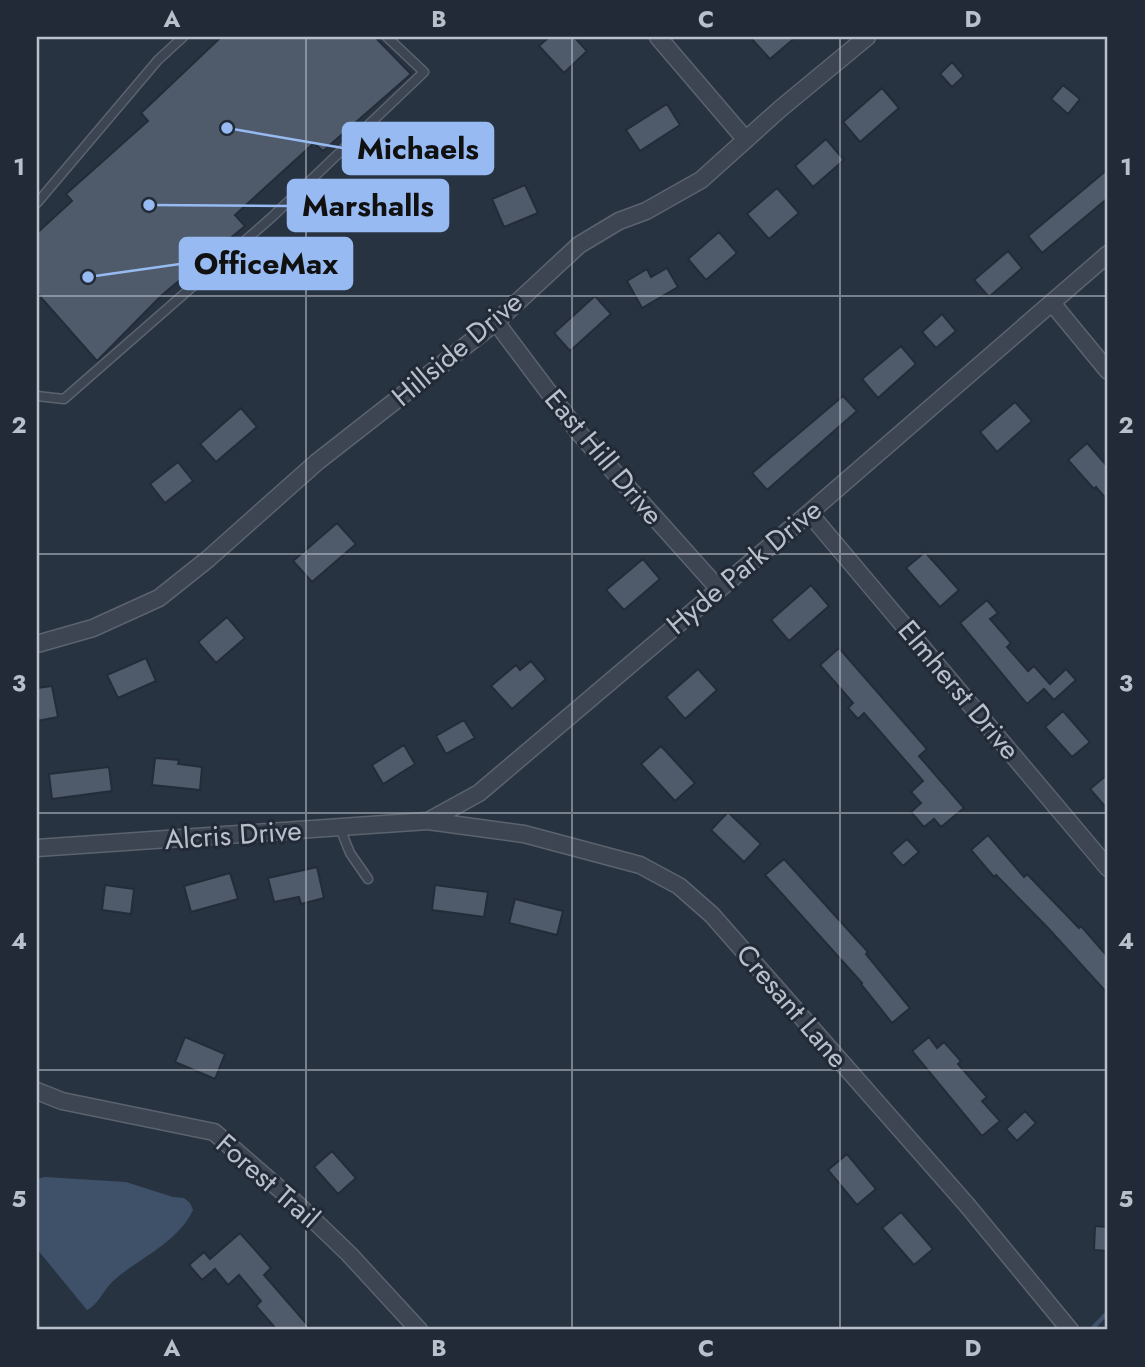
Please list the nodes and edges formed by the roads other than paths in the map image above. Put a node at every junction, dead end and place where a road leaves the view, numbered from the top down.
1 (183, 37) edge
2 (387, 37) edge
3 (658, 37) edge
4 (867, 37) edge
5 (746, 140) junction
6 (37, 203) edge
7 (1108, 254) edge
8 (1052, 303) junction
9 (496, 321) junction
10 (1108, 371) edge
11 (37, 396) edge
12 (809, 513) junction
13 (718, 588) junction
14 (37, 644) edge
15 (429, 821) junction
16 (340, 828) junction
17 (37, 848) edge
18 (1108, 868) edge
19 (368, 879) dead end
20 (37, 1091) edge
21 (419, 1330) edge
22 (1070, 1330) edge

1 - 6 lane
2 - 11 lane
3 - 5 street
4 - 5 street, Hillside Drive
5 - 9 street, Hillside Drive
7 - 8 street, Hyde Park Drive
8 - 10 street
8 - 12 street, Hyde Park Drive
9 - 13 street, East Hill Drive
9 - 14 street, Hillside Drive
12 - 13 street, Hyde Park Drive
12 - 18 street, Elmherst Drive
13 - 15 street, Hyde Park Drive
15 - 16 street, Alcris Drive
15 - 22 street, Cresant Lane
16 - 17 street, Alcris Drive
16 - 19 lane
20 - 21 street, Forest Trail

